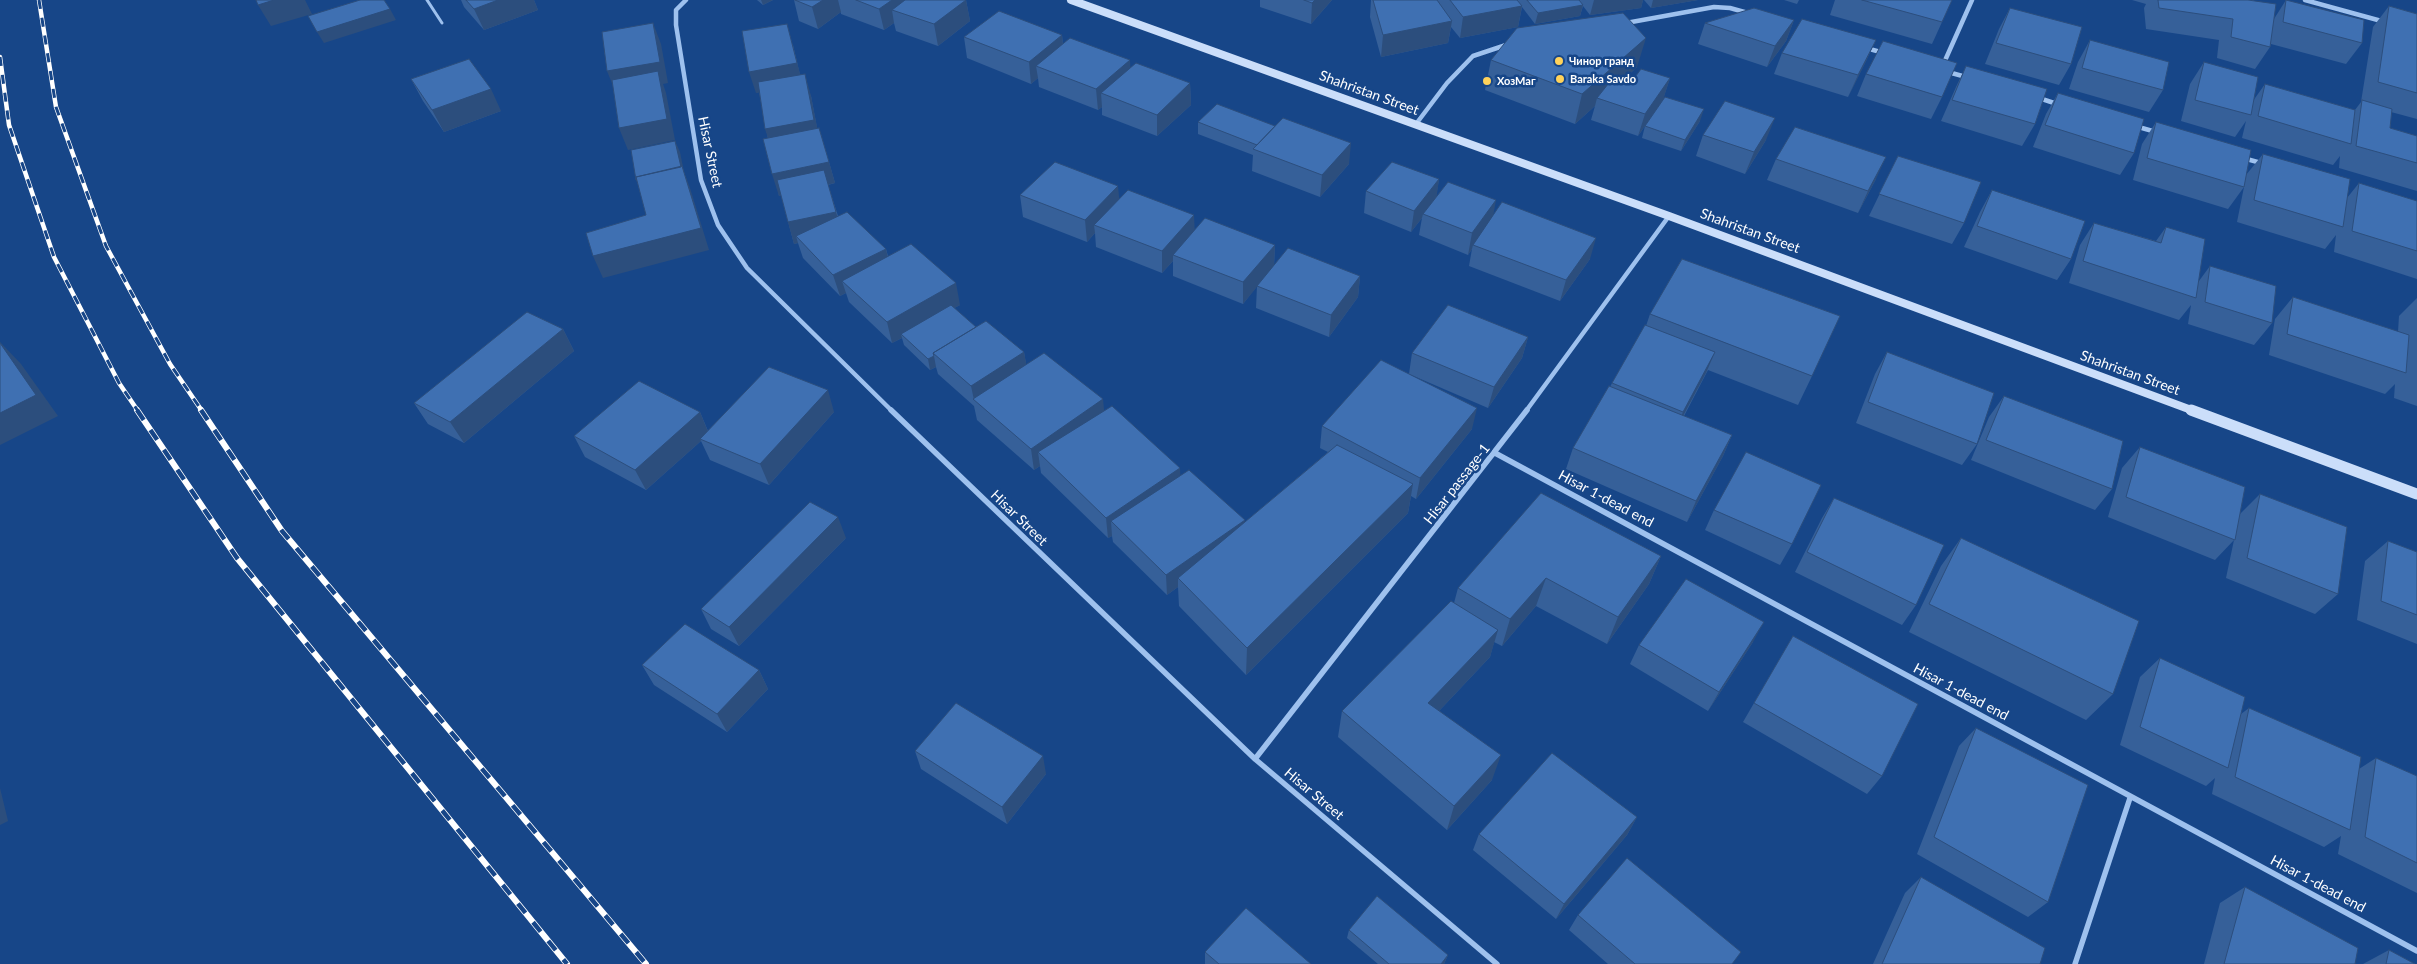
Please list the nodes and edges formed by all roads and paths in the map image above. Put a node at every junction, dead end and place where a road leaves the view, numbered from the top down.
1 (427, 0) edge
2 (686, 0) edge
3 (1972, 0) edge
4 (2305, 0) edge
5 (1076, 1) edge
6 (1758, 16) edge
7 (442, 22) dead end
8 (2388, 23) edge
9 (1619, 24) edge
10 (1517, 42) edge
11 (1864, 47) edge
12 (1893, 56) edge
13 (1969, 78) edge
14 (2035, 97) edge
15 (2064, 106) edge
16 (1416, 124) junction
17 (2130, 125) edge
18 (2158, 133) edge
19 (2234, 155) edge
20 (2271, 166) edge
21 (1669, 216) junction
22 (1495, 453) junction
23 (2417, 494) edge
24 (1255, 760) junction
25 (2130, 798) junction
26 (2417, 951) edge
27 (1497, 964) edge
28 (2075, 964) edge

1 - 7 lane
2 - 24 street, Hisar Street
3 - 13 street
4 - 8 street
5 - 16 main road, Shahristan Street
6 - 9 street
10 - 16 street
11 - 12 street
14 - 15 street
16 - 21 main road, Shahristan Street
17 - 18 street
19 - 20 street
21 - 22 street, Hisar passage-1
21 - 23 main road, Shahristan Street
22 - 24 street, Hisar passage-1
22 - 25 street, Hisar 1-dead end
24 - 27 street, Hisar Street
25 - 26 street, Hisar 1-dead end
25 - 28 street

